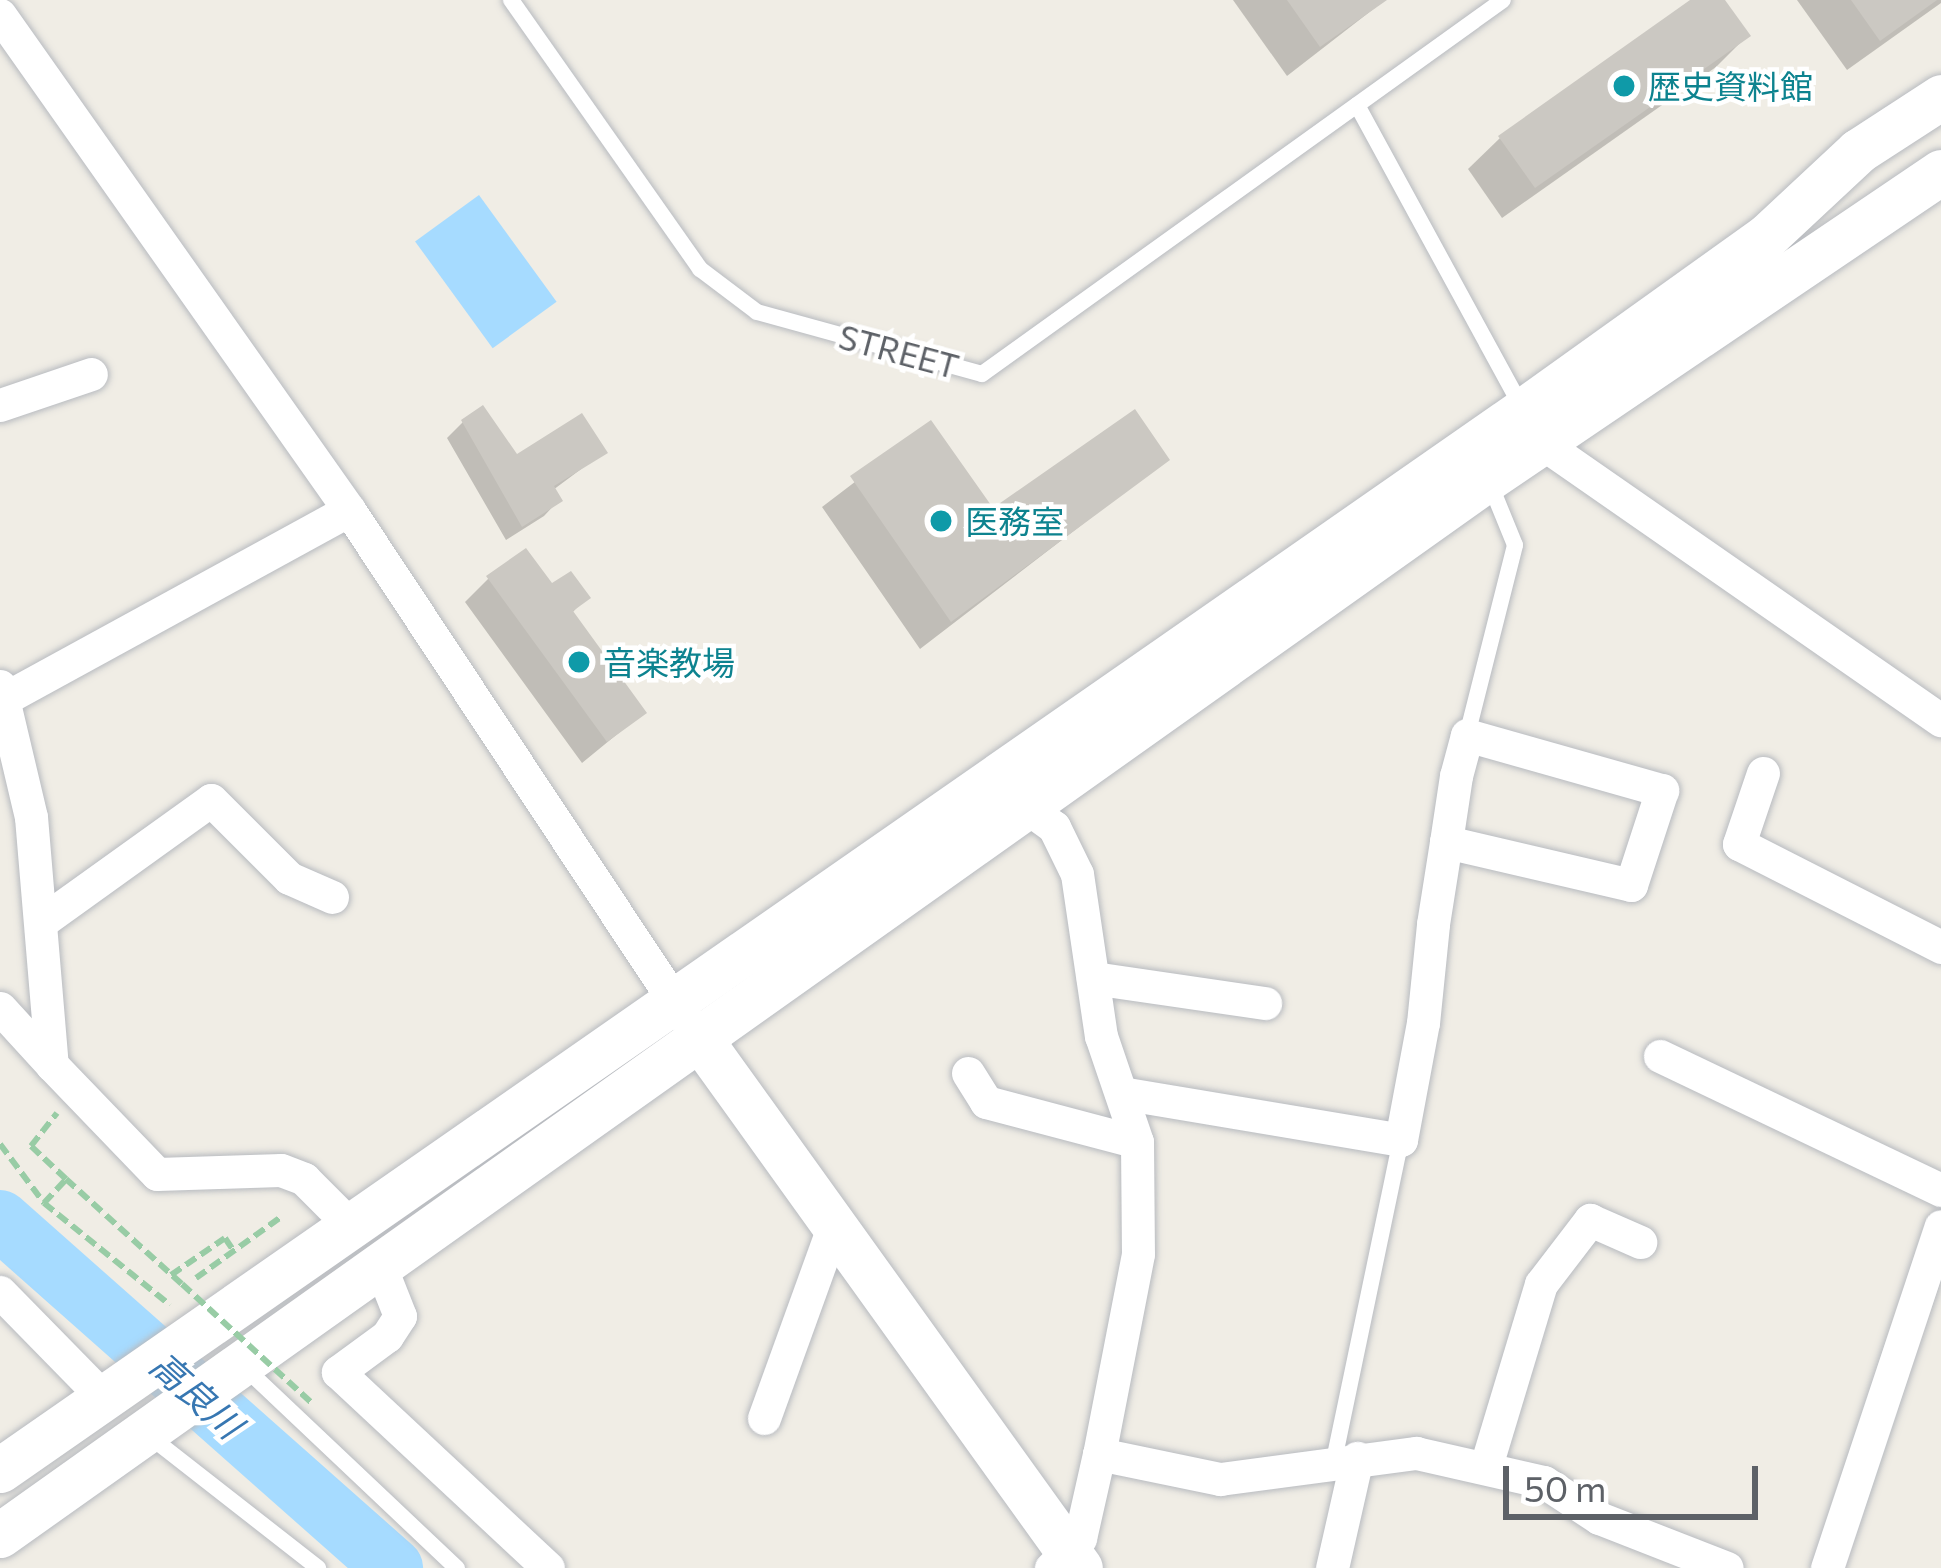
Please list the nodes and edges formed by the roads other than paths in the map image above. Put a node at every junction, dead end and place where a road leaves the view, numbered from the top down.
1 (511, 0) edge
2 (1503, 0) edge
3 (0, 15) edge
4 (1941, 97) edge
5 (1357, 105) junction
6 (1941, 172) edge
7 (91, 374) dead end
8 (0, 405) edge
9 (1533, 427) junction
10 (1487, 478) junction
11 (350, 510) junction
12 (2, 695) edge
13 (1941, 720) edge
14 (1467, 735) junction
15 (1763, 773) dead end
16 (1029, 809) junction
17 (1446, 842) junction
18 (332, 897) dead end
19 (41, 922) junction
20 (1941, 946) edge
21 (1094, 978) junction
22 (672, 1002) junction
23 (1264, 1003) dead end
24 (0, 1007) edge
25 (700, 1039) junction
26 (1660, 1056) dead end
27 (968, 1073) dead end
28 (65, 1076) junction
29 (1121, 1093) junction
30 (1401, 1140) junction
31 (1138, 1142) junction
32 (1941, 1190) edge
33 (350, 1225) junction
34 (834, 1225) junction
35 (1941, 1226) edge
36 (1640, 1242) dead end
37 (379, 1263) junction
38 (1932, 1273) edge
39 (0, 1292) edge
40 (241, 1365) junction
41 (102, 1396) junction
42 (764, 1418) dead end
43 (147, 1435) junction
44 (1099, 1454) junction
45 (1345, 1459) junction
46 (1486, 1466) junction
47 (0, 1470) edge
48 (0, 1535) edge
49 (1066, 1562) edge
50 (318, 1568) edge
51 (457, 1568) edge
52 (548, 1568) edge
53 (1332, 1568) edge
54 (1727, 1568) edge
55 (1827, 1568) edge

1 - 5 lane, STREET
2 - 5 lane
3 - 11 street
4 - 9 street
5 - 9 lane
6 - 9 street
7 - 8 street
9 - 10 street
9 - 13 street
9 - 22 street
10 - 14 lane
10 - 16 street
11 - 12 street
11 - 22 street
12 - 19 street
14 - 17 street
14 - 17 street
15 - 20 street
16 - 21 street
16 - 25 street
17 - 30 street
18 - 19 street
19 - 28 street
21 - 23 street
21 - 29 street
22 - 25 street
22 - 33 street
24 - 28 street
25 - 34 street
25 - 37 street
26 - 32 street
27 - 31 street
28 - 33 street
29 - 30 street
29 - 31 street
30 - 45 lane
31 - 44 street
33 - 41 street
34 - 42 street
34 - 49 street
35 - 38 street
36 - 46 street
37 - 40 street
37 - 52 street
38 - 55 street
39 - 41 street
40 - 43 street
40 - 51 lane
41 - 47 street
43 - 48 street
43 - 50 lane
44 - 45 street
44 - 49 street
45 - 46 street
45 - 53 street
46 - 54 street

